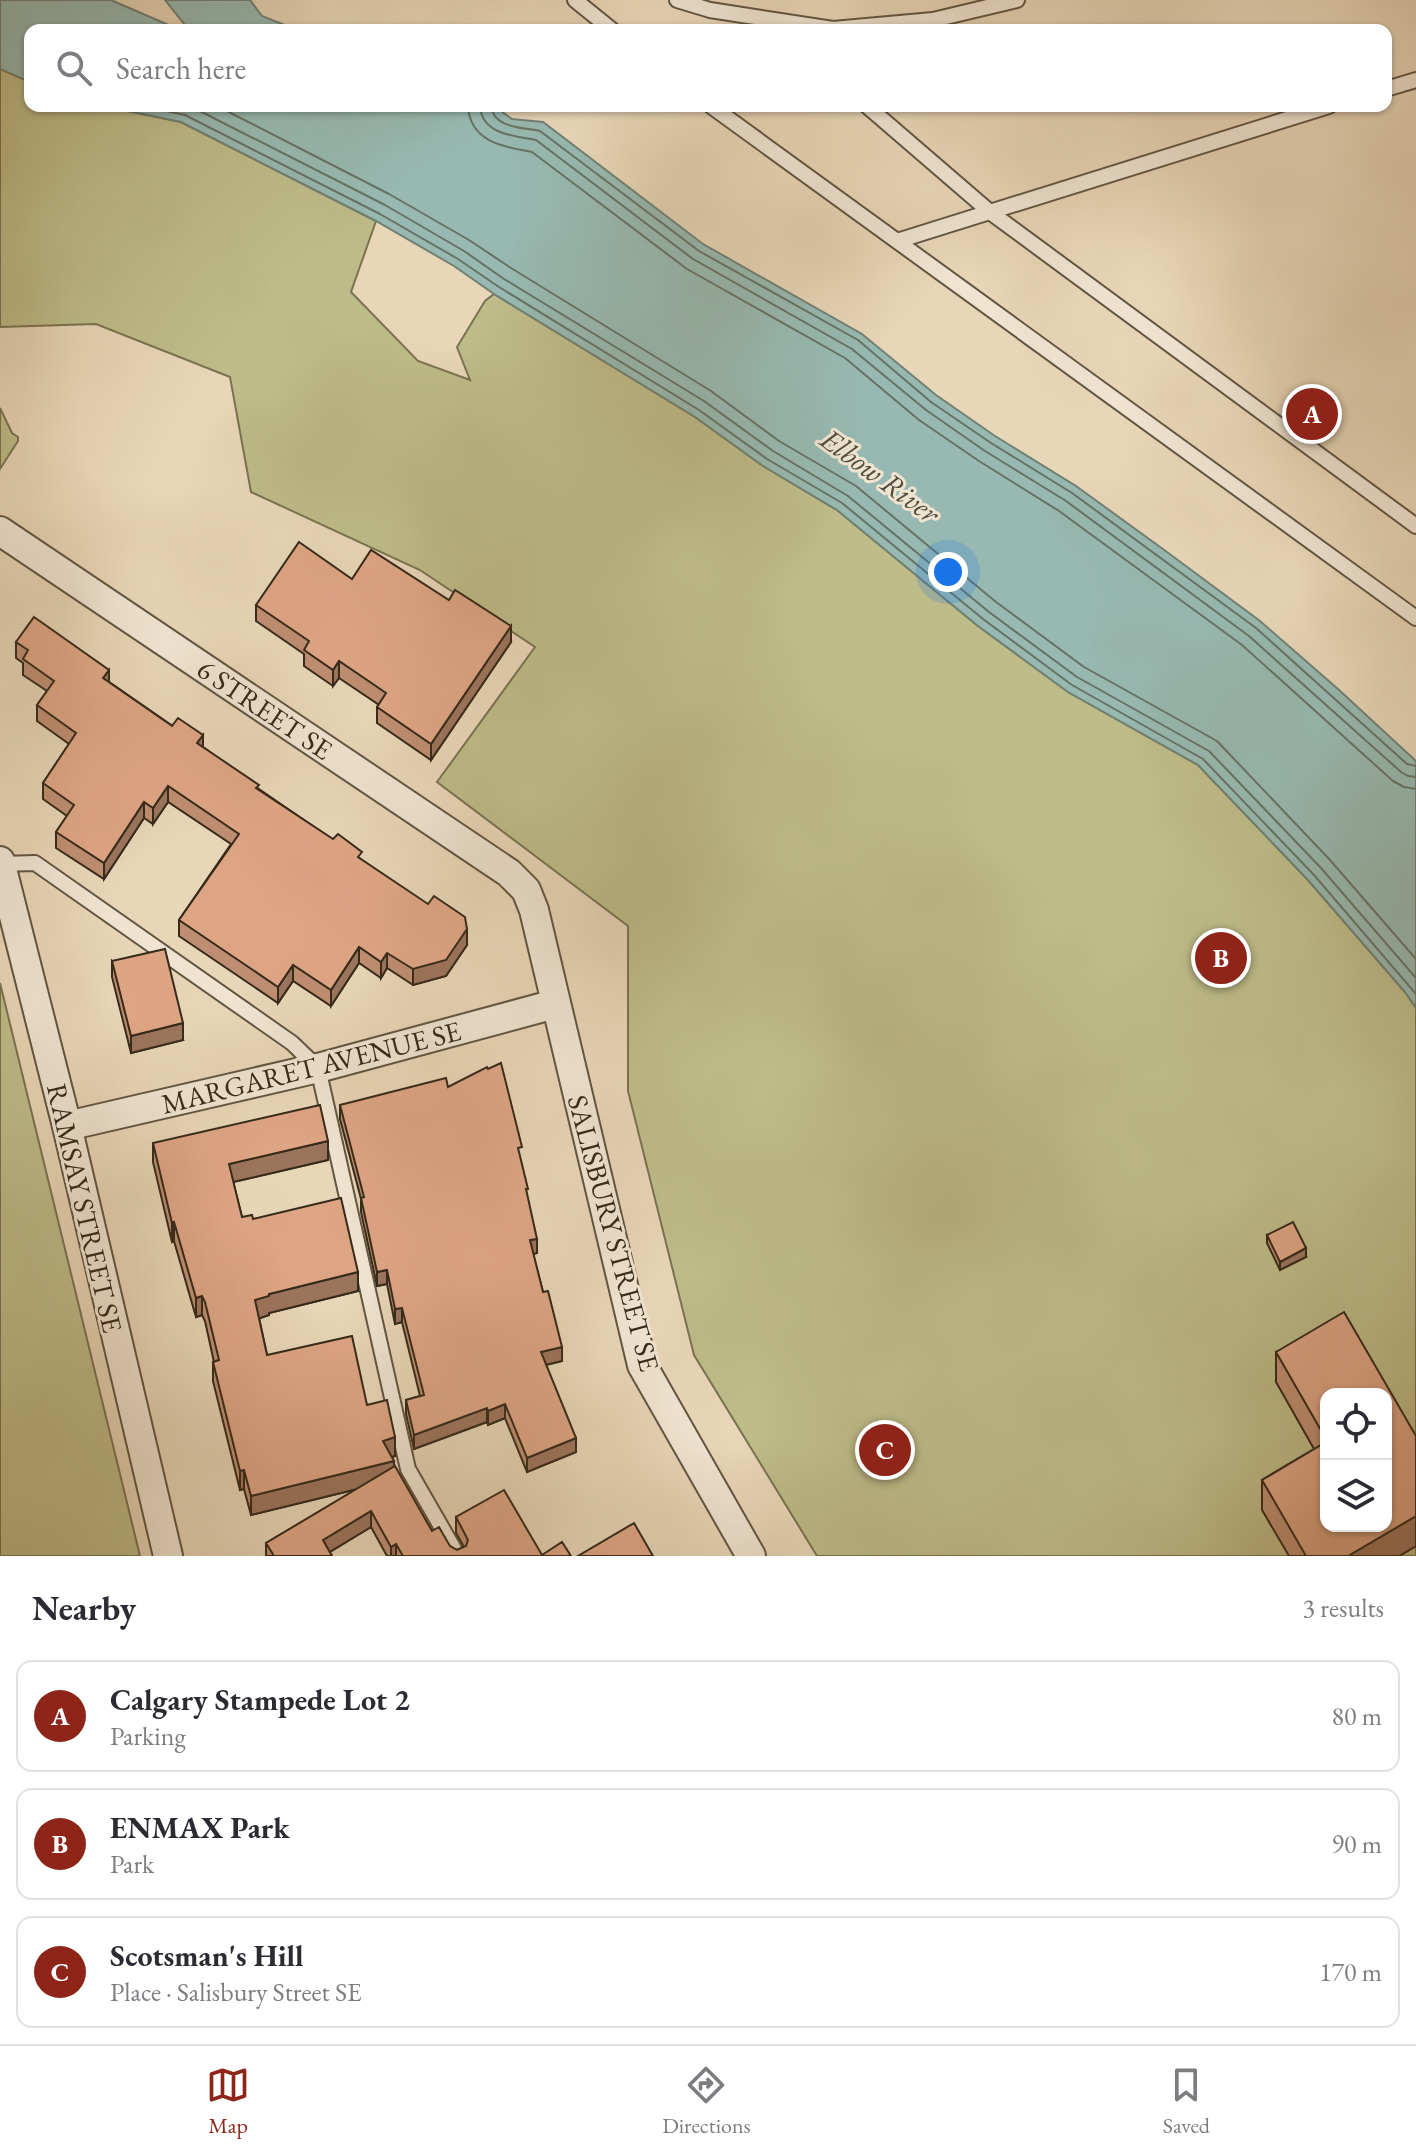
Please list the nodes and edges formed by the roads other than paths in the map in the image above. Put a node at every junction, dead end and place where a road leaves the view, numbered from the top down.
1 (575, 0) edge
2 (677, 0) edge
3 (1017, 0) edge
4 (767, 19) junction
5 (605, 24) edge
6 (772, 24) edge
7 (800, 24) edge
8 (889, 24) edge
9 (1416, 80) edge
10 (1392, 87) edge
11 (719, 112) edge
12 (874, 112) edge
13 (1310, 112) edge
14 (990, 212) junction
15 (897, 241) junction
16 (1416, 526) edge
17 (0, 531) edge
18 (1416, 618) edge
19 (0, 862) edge
20 (526, 890) joint
21 (555, 1004) junction
22 (318, 1068) junction
23 (67, 1126) junction
24 (168, 1556) edge
25 (458, 1556) edge
26 (751, 1556) edge

1 - 5 lane
2 - 4 lane
3 - 8 lane
4 - 6 lane
4 - 7 lane
9 - 10 lane
11 - 15 lane
12 - 14 lane
13 - 14 lane
14 - 15 lane
14 - 16 lane
15 - 18 lane
17 - 20 street, 6 STREET SE
19 - 22 lane
19 - 23 street, RAMSAY STREET SE
20 - 21 street, SALISBURY STREET SE
21 - 22 street, MARGARET AVENUE SE
21 - 26 street, SALISBURY STREET SE
22 - 23 street, MARGARET AVENUE SE
22 - 25 lane
23 - 24 street, RAMSAY STREET SE

